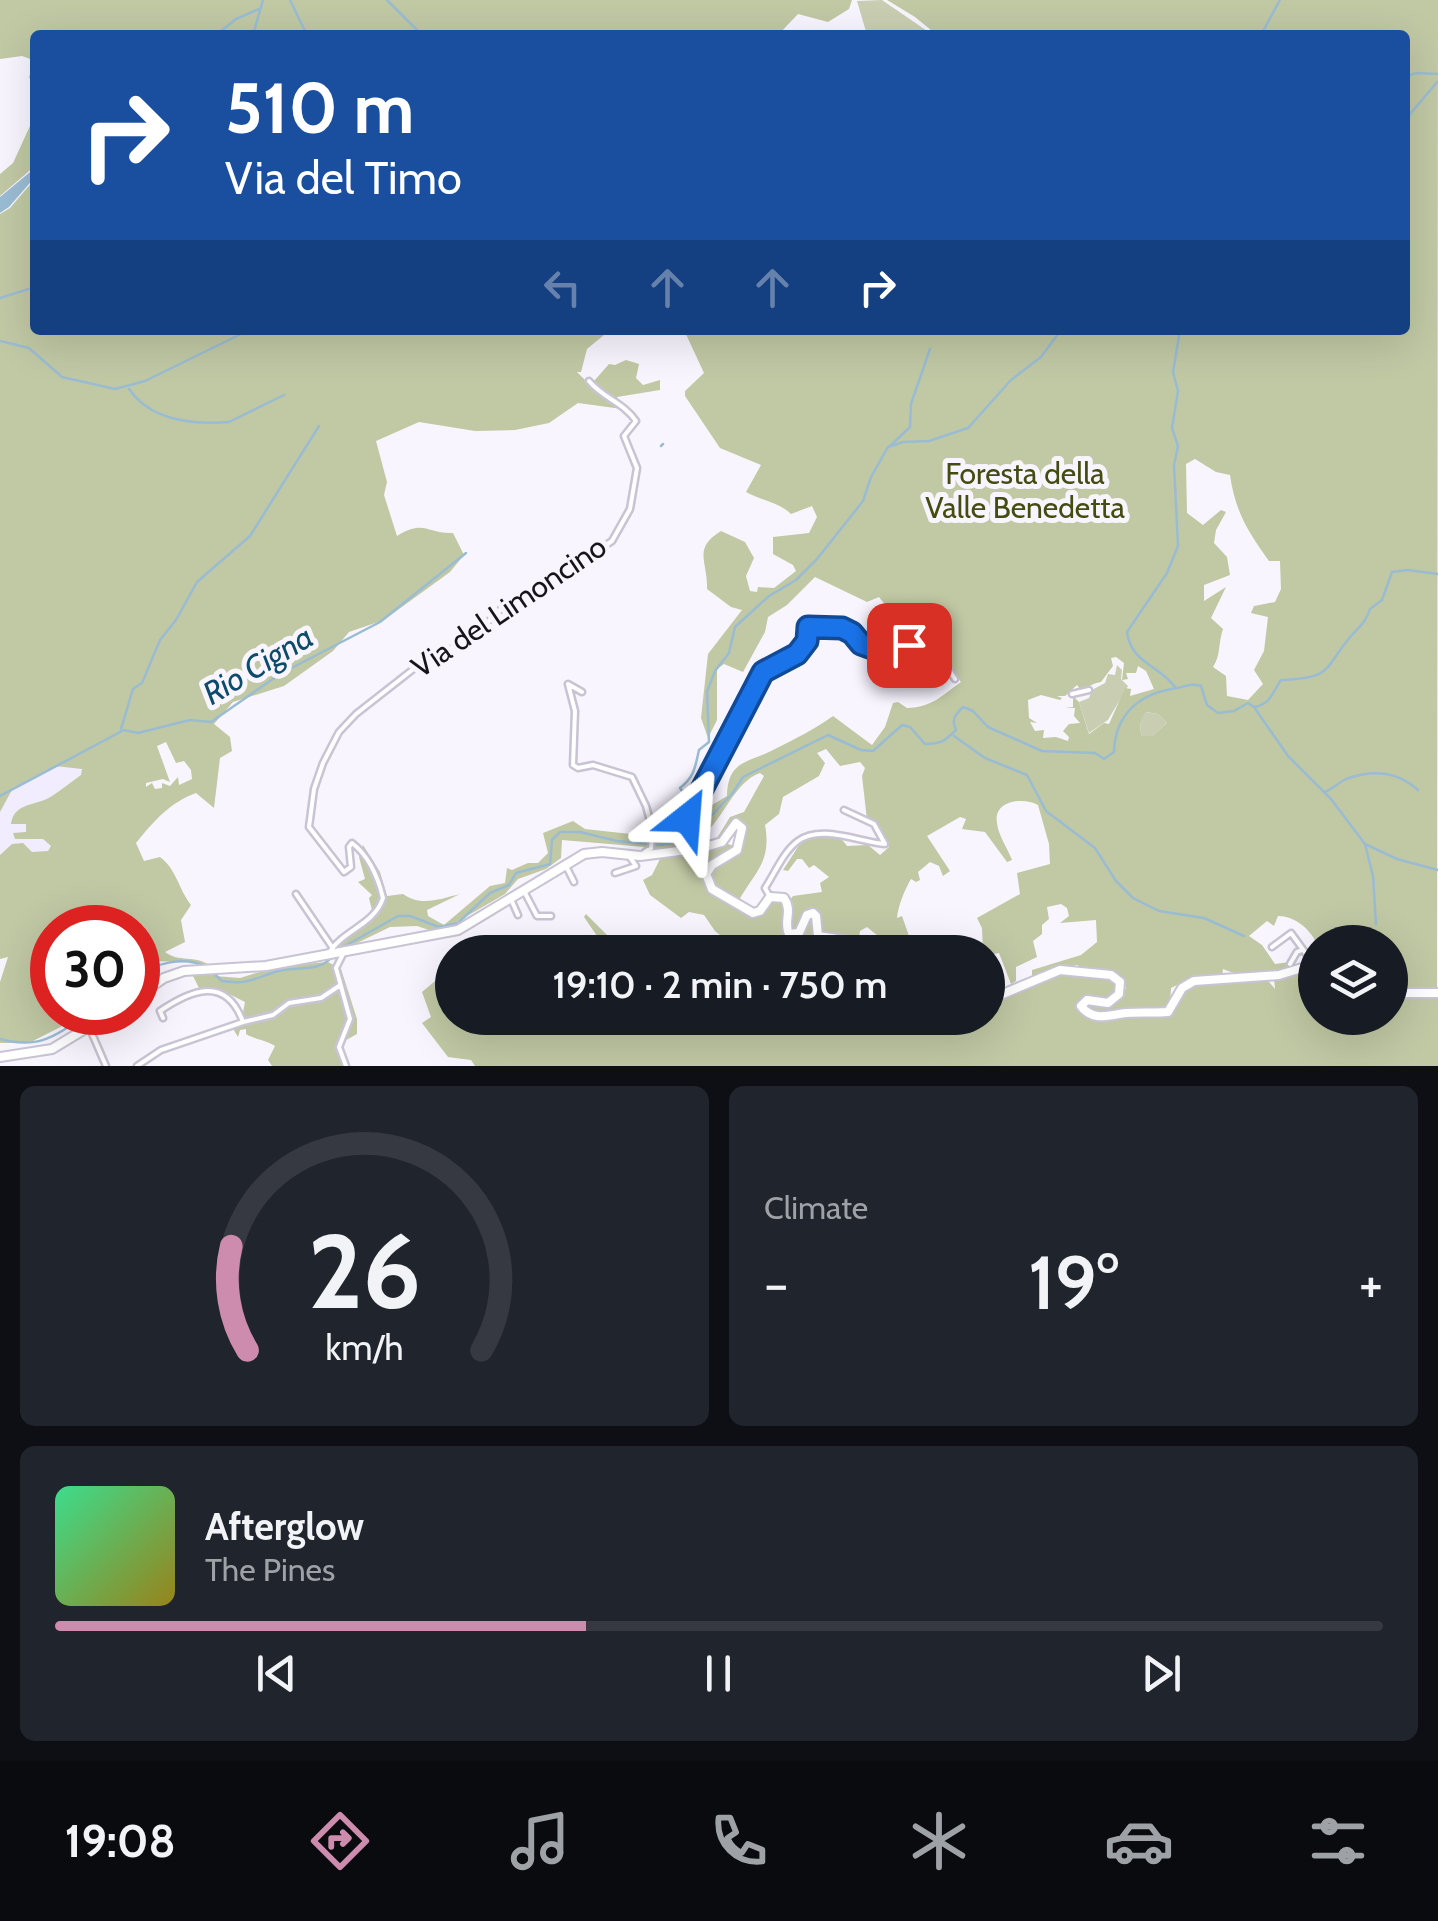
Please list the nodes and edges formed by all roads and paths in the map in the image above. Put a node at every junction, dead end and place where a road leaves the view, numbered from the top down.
1 (589, 381) dead end
2 (955, 679) dead end
3 (1089, 690) dead end
4 (582, 692) dead end
5 (1072, 694) dead end
6 (844, 810) dead end
7 (653, 837) junction
8 (630, 855) junction
9 (564, 864) junction
10 (616, 873) dead end
11 (574, 882) dead end
12 (522, 889) junction
13 (296, 894) dead end
14 (770, 897) junction
15 (510, 898) junction
16 (518, 915) dead end
17 (551, 916) dead end
18 (790, 935) edge
19 (790, 935) edge
20 (818, 935) edge
21 (1298, 944) edge
22 (1272, 946) dead end
23 (334, 952) junction
24 (1298, 952) edge
25 (1290, 964) dead end
26 (1298, 968) edge
27 (160, 983) edge
28 (340, 986) junction
29 (1005, 993) edge
30 (1408, 993) edge
31 (1438, 993) edge
32 (163, 1018) dead end
33 (243, 1022) junction
34 (76, 1035) edge
35 (93, 1035) edge
36 (0, 1056) edge
37 (106, 1066) edge
38 (137, 1066) edge
39 (346, 1066) edge

1 - 23 street, Via del Limoncino
2 - 7 street
3 - 5 street
4 - 7 street
6 - 14 street
7 - 8 street, bridge
8 - 9 main road
8 - 10 street
8 - 14 main road
9 - 11 street
9 - 12 main road
12 - 15 main road
12 - 17 street
13 - 23 street
14 - 19 main road
15 - 16 street
15 - 23 main road
18 - 20 main road
21 - 22 street
23 - 27 main road
23 - 28 street
24 - 25 street
26 - 29 main road
28 - 33 street
28 - 39 street
30 - 31 main road
32 - 33 street
33 - 38 street
34 - 36 main road
35 - 37 street

